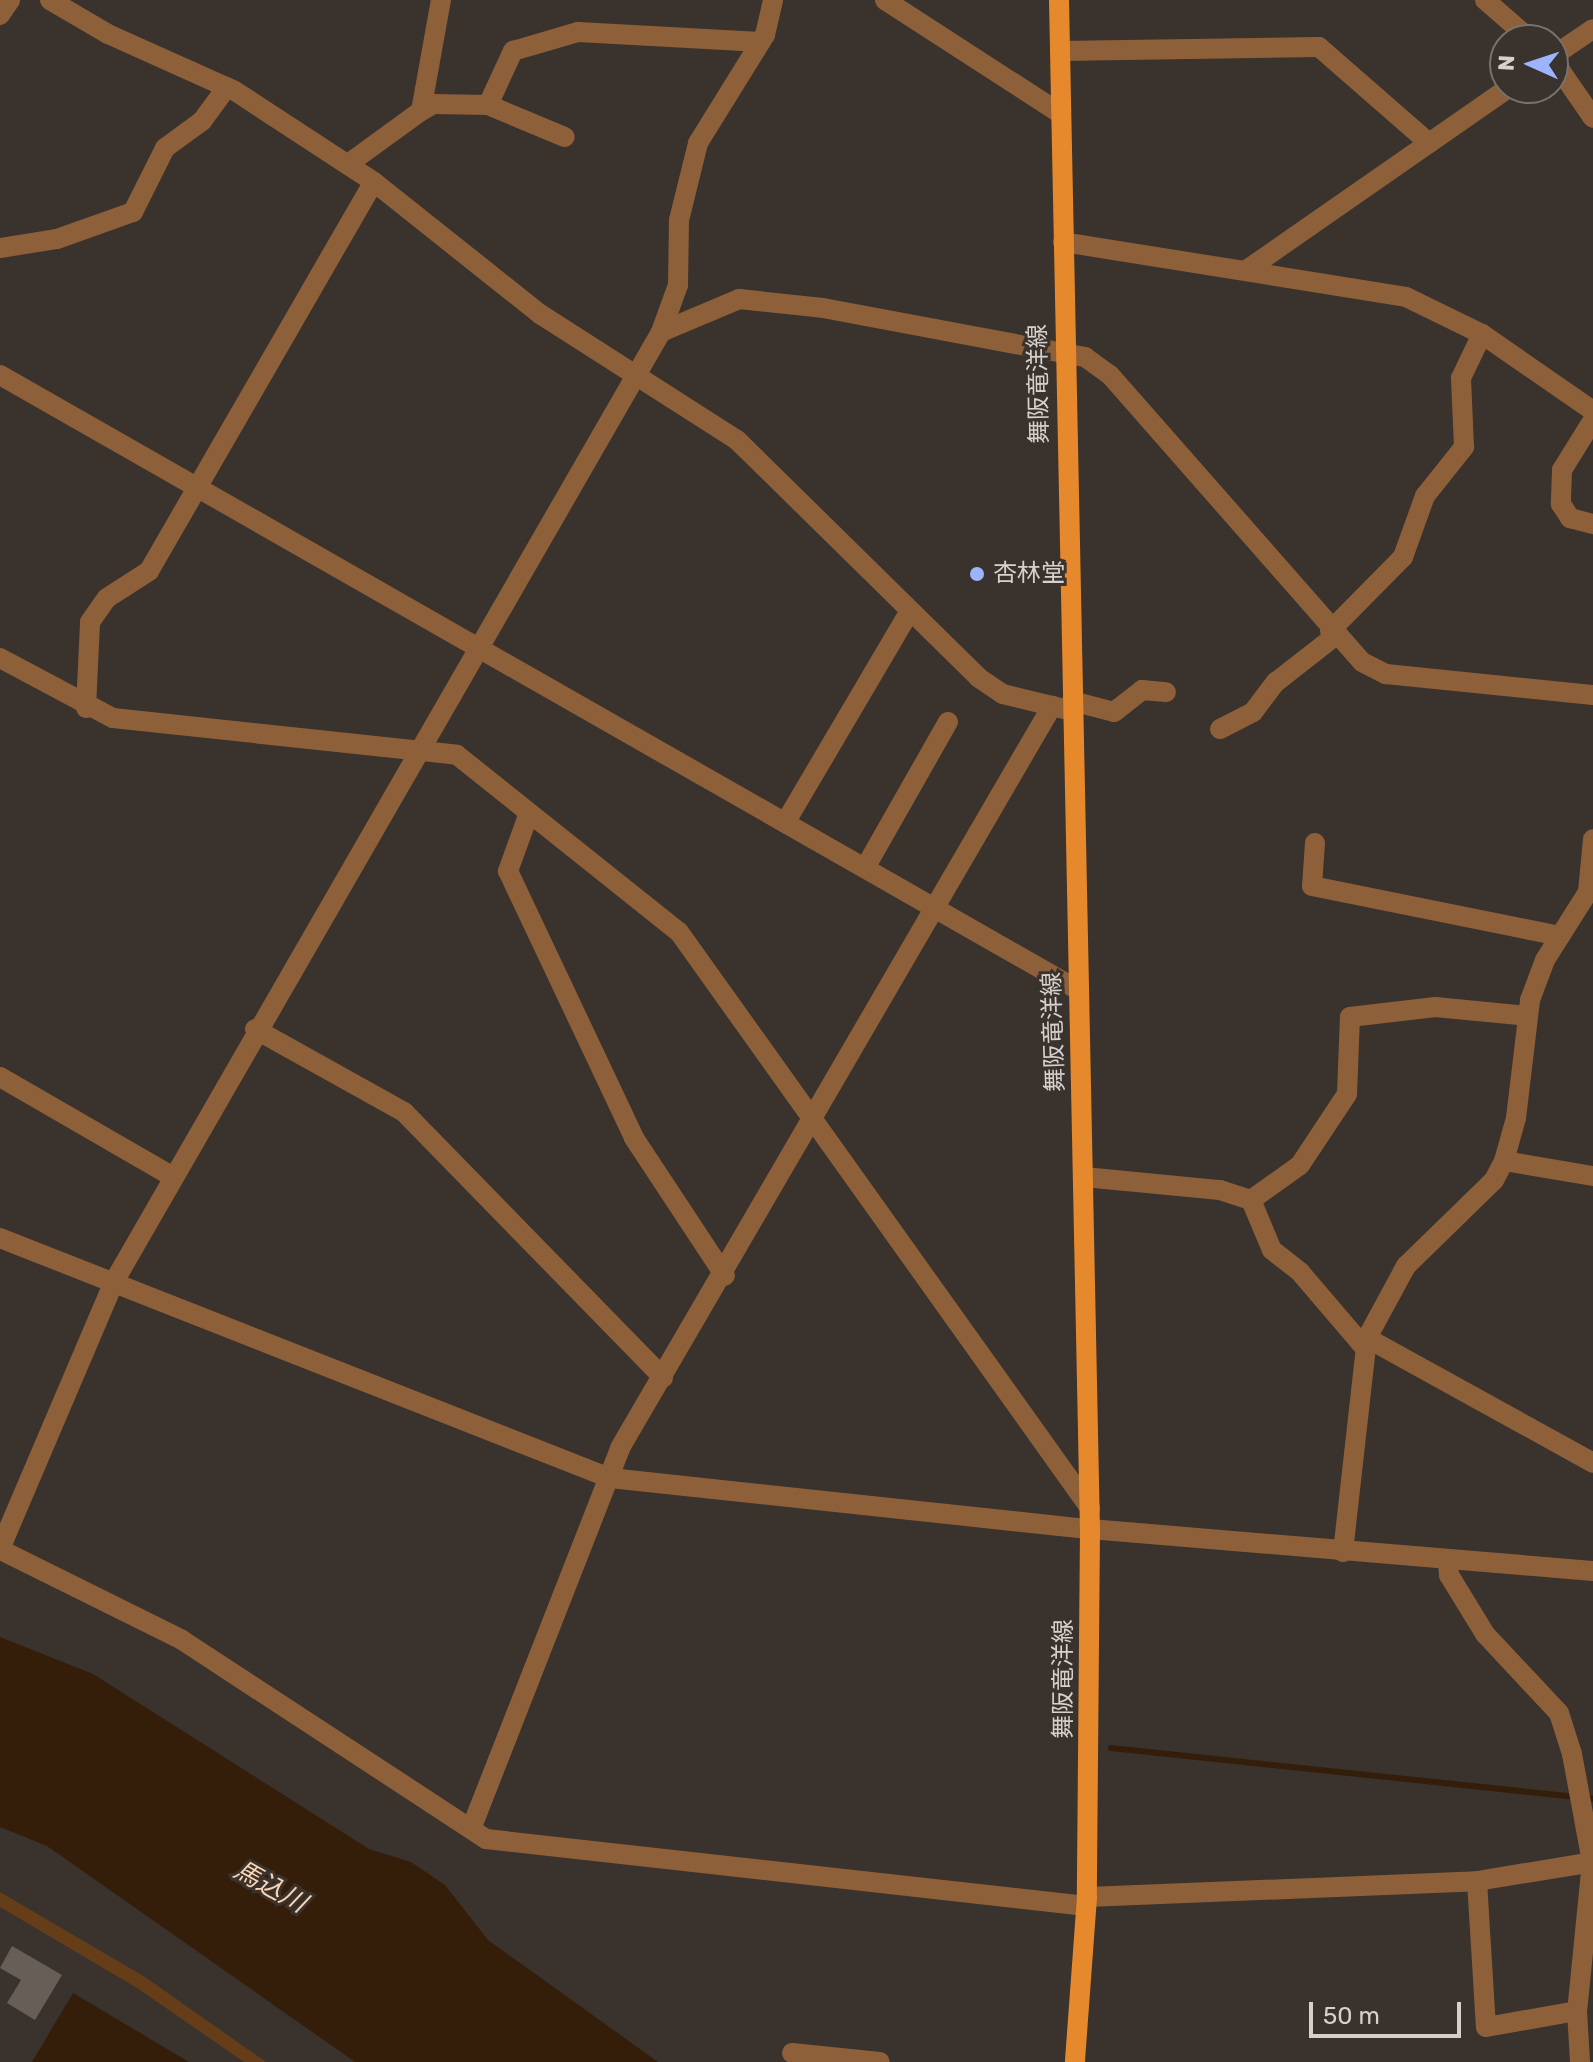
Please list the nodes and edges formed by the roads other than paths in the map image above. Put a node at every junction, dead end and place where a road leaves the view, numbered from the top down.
1 (10, 0) edge
2 (50, 0) edge
3 (441, 0) edge
4 (773, 0) edge
5 (885, 0) edge
6 (1059, 0) edge
7 (1485, 0) edge
8 (0, 15) edge
9 (1513, 24) edge
10 (1593, 29) edge
11 (761, 42) junction
12 (1569, 46) edge
13 (1060, 51) junction
14 (1569, 82) edge
15 (227, 87) junction
16 (1489, 101) edge
17 (488, 105) junction
18 (421, 111) junction
19 (1060, 113) junction
20 (1593, 118) edge
21 (565, 137) dead end
22 (1429, 143) junction
23 (348, 164) junction
24 (374, 182) junction
25 (1063, 242) junction
26 (0, 248) edge
27 (1248, 269) junction
28 (661, 332) junction
29 (1482, 334) junction
30 (1064, 354) junction
31 (0, 375) edge
32 (634, 379) junction
33 (1593, 411) edge
34 (1593, 420) edge
35 (197, 488) junction
36 (1593, 524) edge
37 (910, 611) junction
38 (1332, 633) junction
39 (480, 649) junction
40 (0, 658) edge
41 (1166, 692) dead end
42 (1593, 695) edge
43 (1065, 706) junction
44 (86, 708) junction
45 (948, 722) dead end
46 (1220, 729) dead end
47 (418, 753) junction
48 (529, 813) junction
49 (785, 823) junction
50 (1593, 839) edge
51 (1315, 843) dead end
52 (865, 868) junction
53 (1590, 892) edge
54 (935, 909) junction
55 (1560, 936) junction
56 (1078, 990) junction
57 (1528, 1016) junction
58 (255, 1029) junction
59 (0, 1077) edge
60 (813, 1121) junction
61 (1504, 1161) junction
62 (1593, 1176) edge
63 (173, 1177) junction
64 (1084, 1177) junction
65 (1251, 1200) junction
66 (0, 1238) edge
67 (725, 1276) junction
68 (115, 1280) junction
69 (1366, 1343) junction
70 (663, 1377) junction
71 (1593, 1463) edge
72 (610, 1478) junction
73 (1090, 1518) junction
74 (0, 1550) edge
75 (1343, 1552) junction
76 (1448, 1561) junction
77 (1592, 1569) edge
78 (471, 1829) junction
79 (1593, 1862) edge
80 (1477, 1881) junction
81 (1086, 1901) junction
82 (1577, 2011) junction
83 (792, 2053) dead end
84 (880, 2062) edge
85 (1075, 2062) edge
86 (1580, 2062) edge

1 - 8 street
2 - 15 street
3 - 18 street
4 - 11 street
5 - 19 street
6 - 13 main road, 舞阪竜洋線
7 - 9 street
10 - 12 street
11 - 17 street
11 - 28 street
13 - 19 main road, 舞阪竜洋線
13 - 22 street
14 - 20 street
15 - 23 street
15 - 26 street
16 - 22 street
17 - 18 street
17 - 21 street
18 - 23 street
19 - 25 main road, 舞阪竜洋線
22 - 27 street
23 - 24 street
24 - 32 street
24 - 35 street
25 - 27 street
25 - 30 main road, 舞阪竜洋線
27 - 29 street
28 - 30 street
28 - 32 street
29 - 33 street
29 - 38 street
30 - 38 street
30 - 43 main road, 舞阪竜洋線
31 - 35 street
32 - 37 street
32 - 39 street
34 - 36 street
35 - 39 street
35 - 44 street
37 - 43 street
37 - 49 street
38 - 42 street
38 - 46 street
39 - 47 street
39 - 49 street
40 - 44 street
41 - 43 street
43 - 54 street
43 - 56 main road, 舞阪竜洋線
44 - 47 street
45 - 52 street
47 - 48 street
47 - 58 street
48 - 60 street
48 - 67 street
49 - 52 street
50 - 53 street
51 - 55 street
52 - 54 street
53 - 55 street
54 - 56 street
54 - 60 street
55 - 57 street
56 - 64 main road, 舞阪竜洋線
57 - 61 street
57 - 65 street
58 - 63 street
58 - 70 street
59 - 63 street
60 - 67 street
60 - 73 street
61 - 62 street
61 - 69 street
63 - 68 street
64 - 65 street
64 - 73 main road, 舞阪竜洋線
65 - 69 street
66 - 68 street
67 - 70 street
68 - 72 street
68 - 74 street
69 - 71 street
69 - 75 street
70 - 72 street
72 - 73 street
72 - 78 street
73 - 75 street
73 - 81 main road, 舞阪竜洋線
74 - 78 street
75 - 76 street
76 - 77 street
76 - 79 street
78 - 81 street
79 - 80 street
79 - 82 street
80 - 81 street
80 - 82 street
81 - 85 main road, 舞阪竜洋線
82 - 86 street
83 - 84 street

